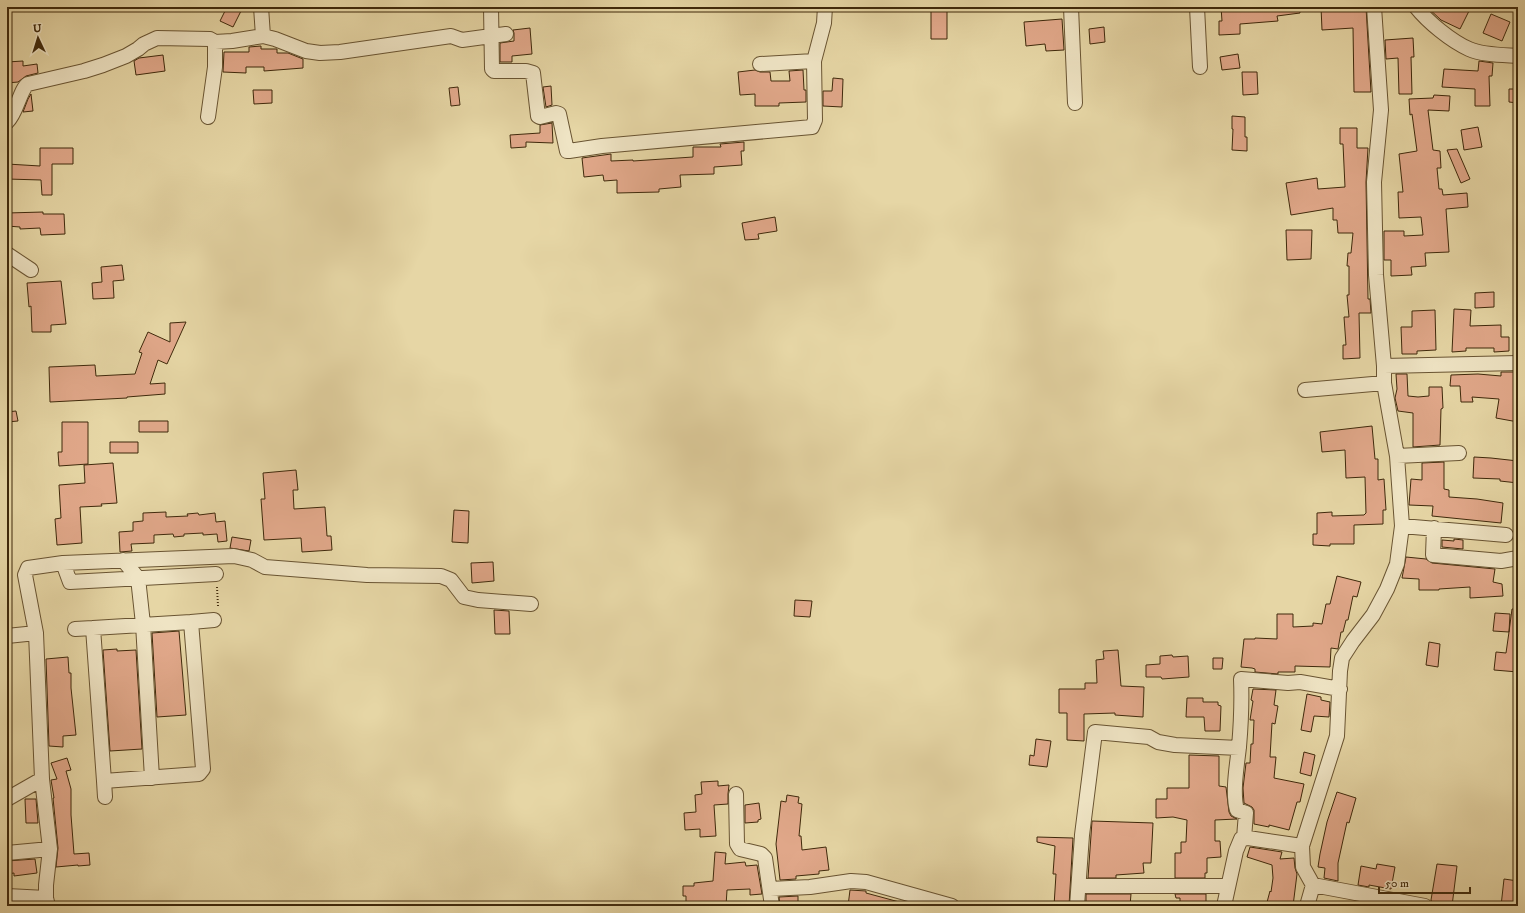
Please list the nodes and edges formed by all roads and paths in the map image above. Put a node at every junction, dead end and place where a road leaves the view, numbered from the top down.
1 (261, 7) edge
2 (491, 7) edge
3 (825, 7) edge
4 (1071, 7) edge
5 (1197, 7) edge
6 (1374, 7) edge
7 (1416, 7) edge
8 (499, 35) junction
9 (263, 36) junction
10 (215, 42) junction
11 (1518, 56) edge
12 (814, 61) junction
13 (760, 64) dead end
14 (1200, 67) dead end
15 (1075, 103) dead end
16 (208, 117) dead end
17 (7, 122) edge
18 (7, 254) edge
19 (31, 270) dead end
20 (1518, 363) edge
21 (1384, 366) junction
22 (1384, 383) junction
23 (1305, 390) dead end
24 (1459, 453) dead end
25 (1396, 456) junction
26 (1402, 526) junction
27 (1434, 528) junction
28 (1506, 535) dead end
29 (1518, 558) edge
30 (123, 560) junction
31 (64, 563) junction
32 (216, 574) dead end
33 (138, 578) junction
34 (532, 604) dead end
35 (214, 620) dead end
36 (191, 622) junction
37 (143, 624) junction
38 (93, 628) junction
39 (75, 629) dead end
40 (36, 633) junction
41 (7, 636) edge
42 (1340, 689) junction
43 (1239, 748) junction
44 (152, 778) junction
45 (42, 780) junction
46 (104, 781) junction
47 (736, 794) dead end
48 (105, 797) dead end
49 (7, 798) edge
50 (1244, 838) junction
51 (1302, 846) junction
52 (50, 849) junction
53 (7, 853) edge
54 (1313, 885) junction
55 (1079, 886) junction
56 (1228, 886) junction
57 (770, 889) junction
58 (7, 896) edge
59 (47, 902) edge
60 (772, 906) edge
61 (952, 906) edge
62 (1077, 906) edge
63 (1224, 906) edge
64 (1307, 906) edge
65 (1425, 906) edge

1 - 9 street
2 - 8 street
3 - 12 street
4 - 15 street
5 - 14 street
6 - 21 street
7 - 11 street
8 - 9 street
8 - 12 street
9 - 10 street
10 - 16 street
10 - 17 street
12 - 13 street
18 - 19 street
20 - 21 street
21 - 22 street
22 - 23 street
22 - 25 street
24 - 25 street
25 - 26 street
26 - 27 street
26 - 42 street
27 - 28 street
27 - 29 street
30 - 31 street
30 - 33 street
30 - 34 street
31 - 33 street
31 - 40 street
32 - 33 street
33 - 37 street
35 - 36 street
36 - 37 street
36 - 44 street
37 - 38 street
37 - 44 street
38 - 39 street
38 - 46 street
40 - 41 street
40 - 45 street
42 - 43 street
42 - 51 street
43 - 50 street
43 - 55 street
44 - 46 street
45 - 49 street
45 - 52 street
46 - 48 street
47 - 57 street
50 - 51 street
50 - 56 street
51 - 54 street
52 - 53 street
52 - 59 street
54 - 64 street
54 - 65 street
55 - 56 street
55 - 62 street
56 - 63 street
57 - 60 street
57 - 61 street
58 - 59 street

